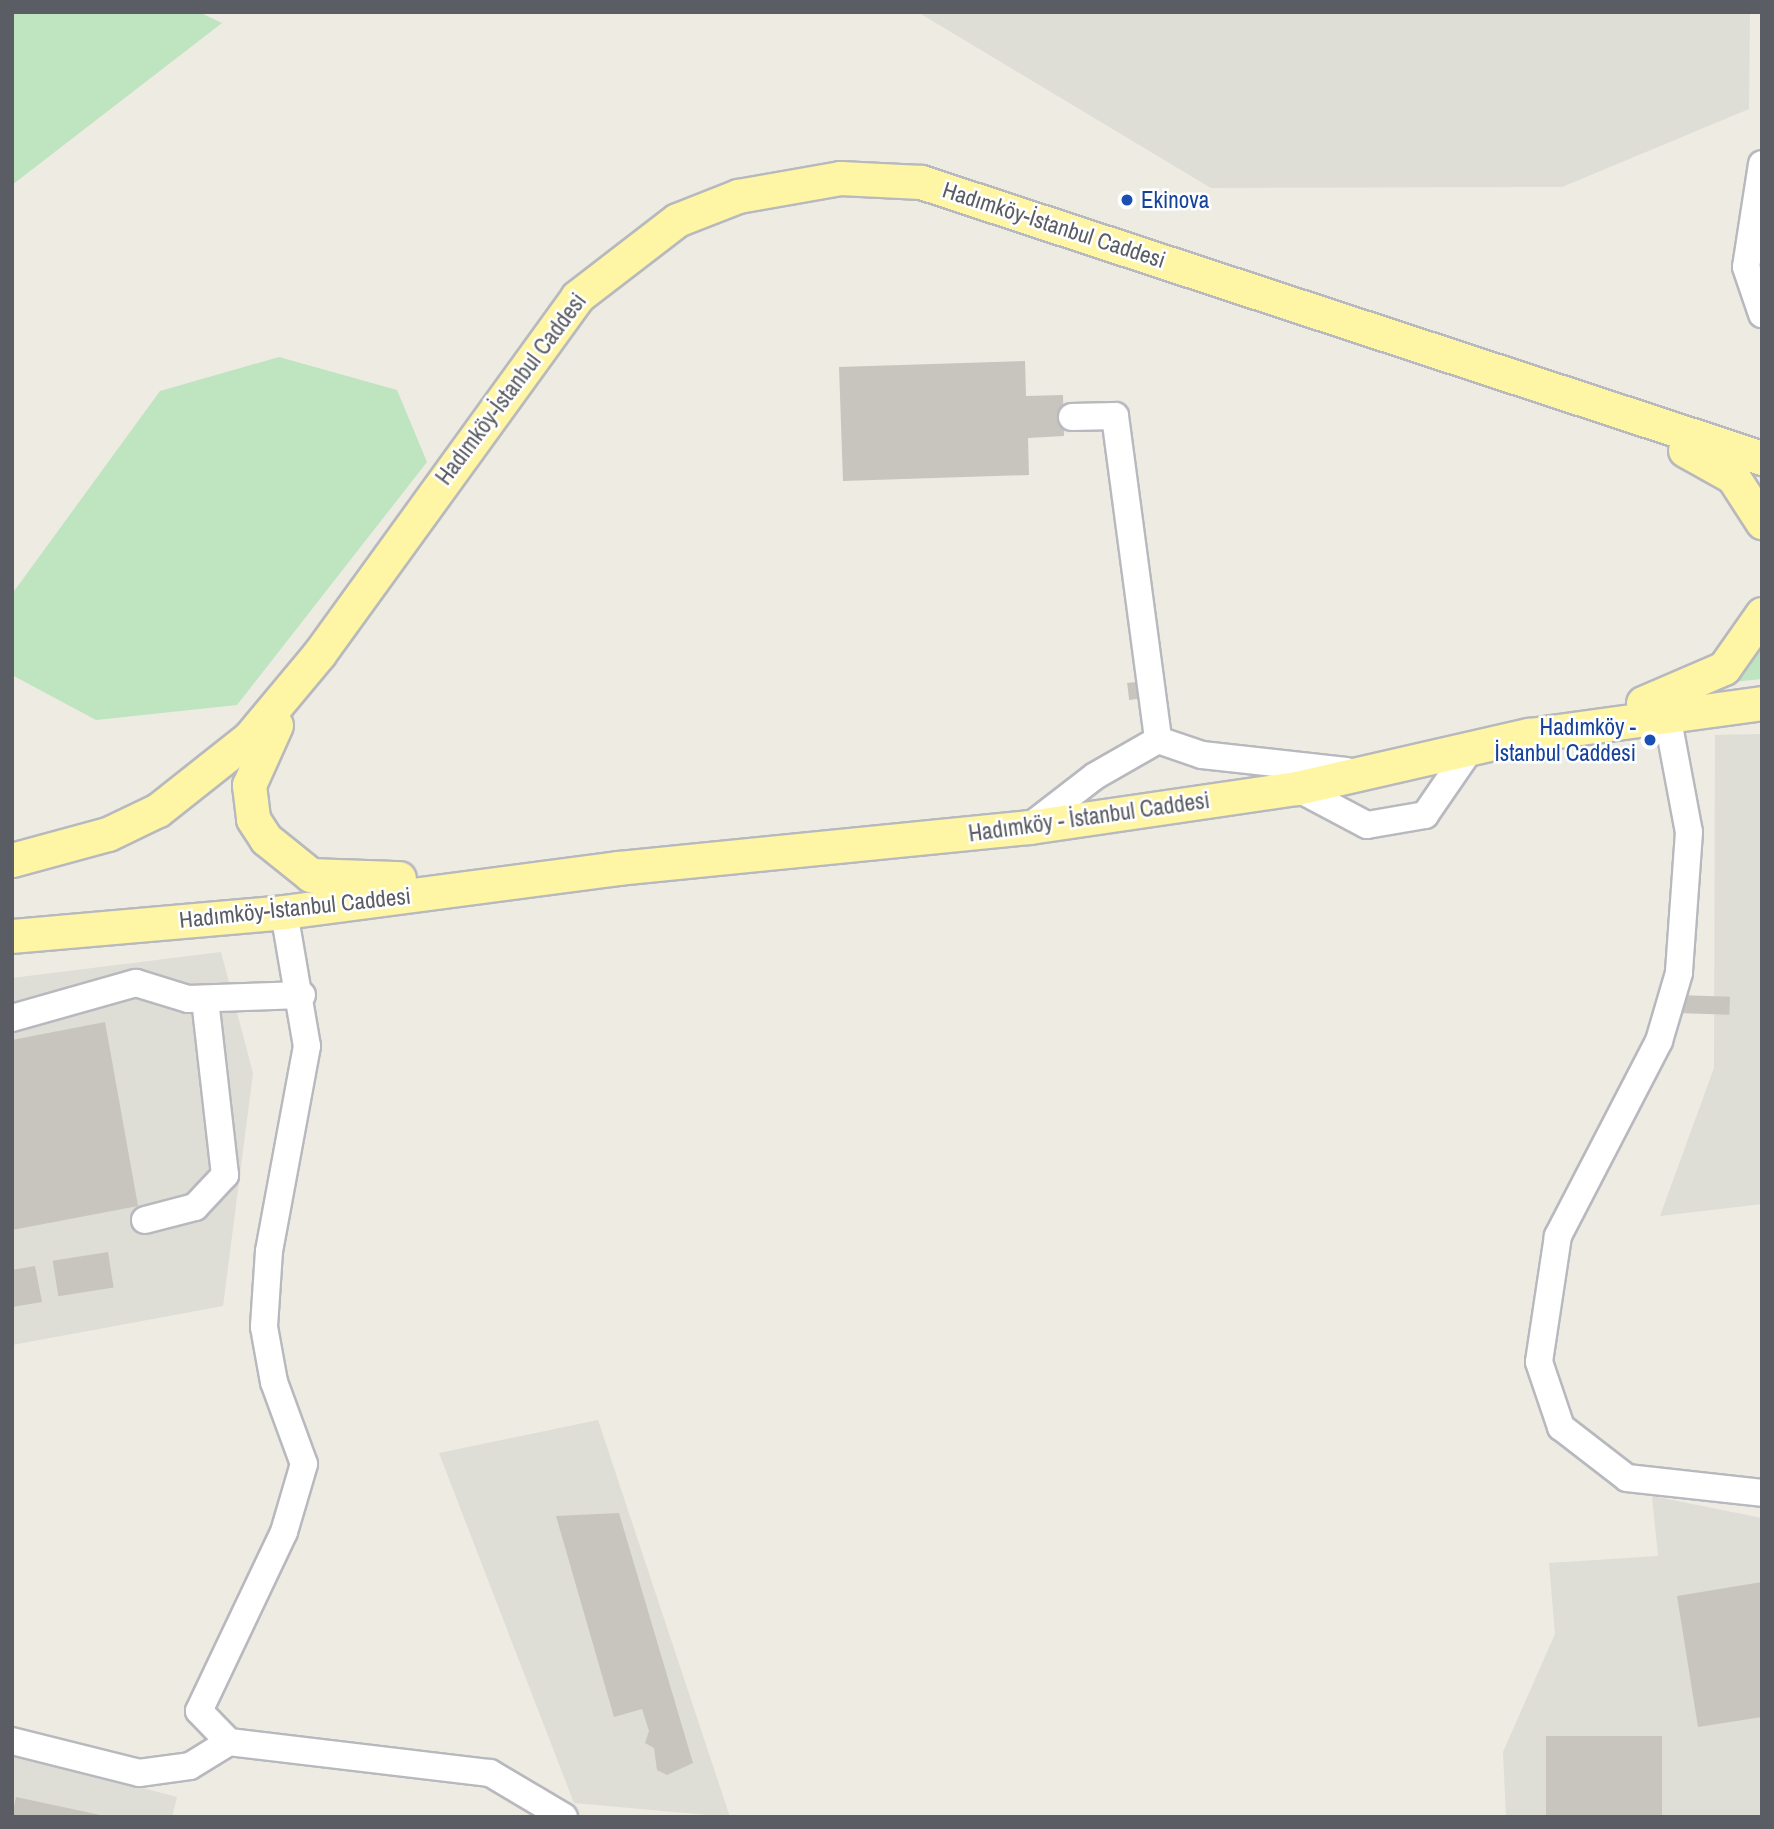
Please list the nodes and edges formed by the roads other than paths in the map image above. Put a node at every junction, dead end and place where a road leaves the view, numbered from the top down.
1 (1762, 164) edge
2 (1762, 314) edge
3 (1595, 406) junction
4 (1072, 417) dead end
5 (1762, 458) edge
6 (1762, 522) edge
7 (1762, 614) edge
8 (318, 654) junction
9 (1762, 704) edge
10 (1667, 715) junction
11 (1529, 735) junction
12 (1157, 740) junction
13 (1469, 751) junction
14 (1369, 774) junction
15 (1297, 789) junction
16 (1029, 827) junction
17 (12, 860) edge
18 (618, 868) junction
19 (284, 912) junction
20 (12, 936) edge
21 (302, 995) junction
22 (205, 999) junction
23 (12, 1018) edge
24 (145, 1220) dead end
25 (1762, 1493) edge
26 (12, 1741) edge
27 (229, 1742) junction
28 (564, 1817) edge

1 - 2 street
3 - 5 main road
3 - 6 main road
3 - 8 main road, Hadımköy-İstanbul Caddesi
4 - 12 street
7 - 11 main road
8 - 17 main road, Hadımköy-İstanbul Caddesi
8 - 18 main road
9 - 10 main road, Hadımköy - İstanbul Caddesi
10 - 11 main road, Hadımköy - İstanbul Caddesi
10 - 25 street
11 - 13 main road, Hadımköy - İstanbul Caddesi
12 - 14 street
12 - 16 street
13 - 14 main road, Hadımköy - İstanbul Caddesi
13 - 15 street
14 - 15 main road, Hadımköy - İstanbul Caddesi
15 - 16 main road, Hadımköy - İstanbul Caddesi
16 - 18 main road, Hadımköy - İstanbul Caddesi
18 - 19 main road, Hadımköy-İstanbul Caddesi
19 - 20 main road, Hadımköy-İstanbul Caddesi
19 - 21 street
21 - 22 street
21 - 27 street
22 - 23 street
22 - 24 street
26 - 27 street
27 - 28 street

